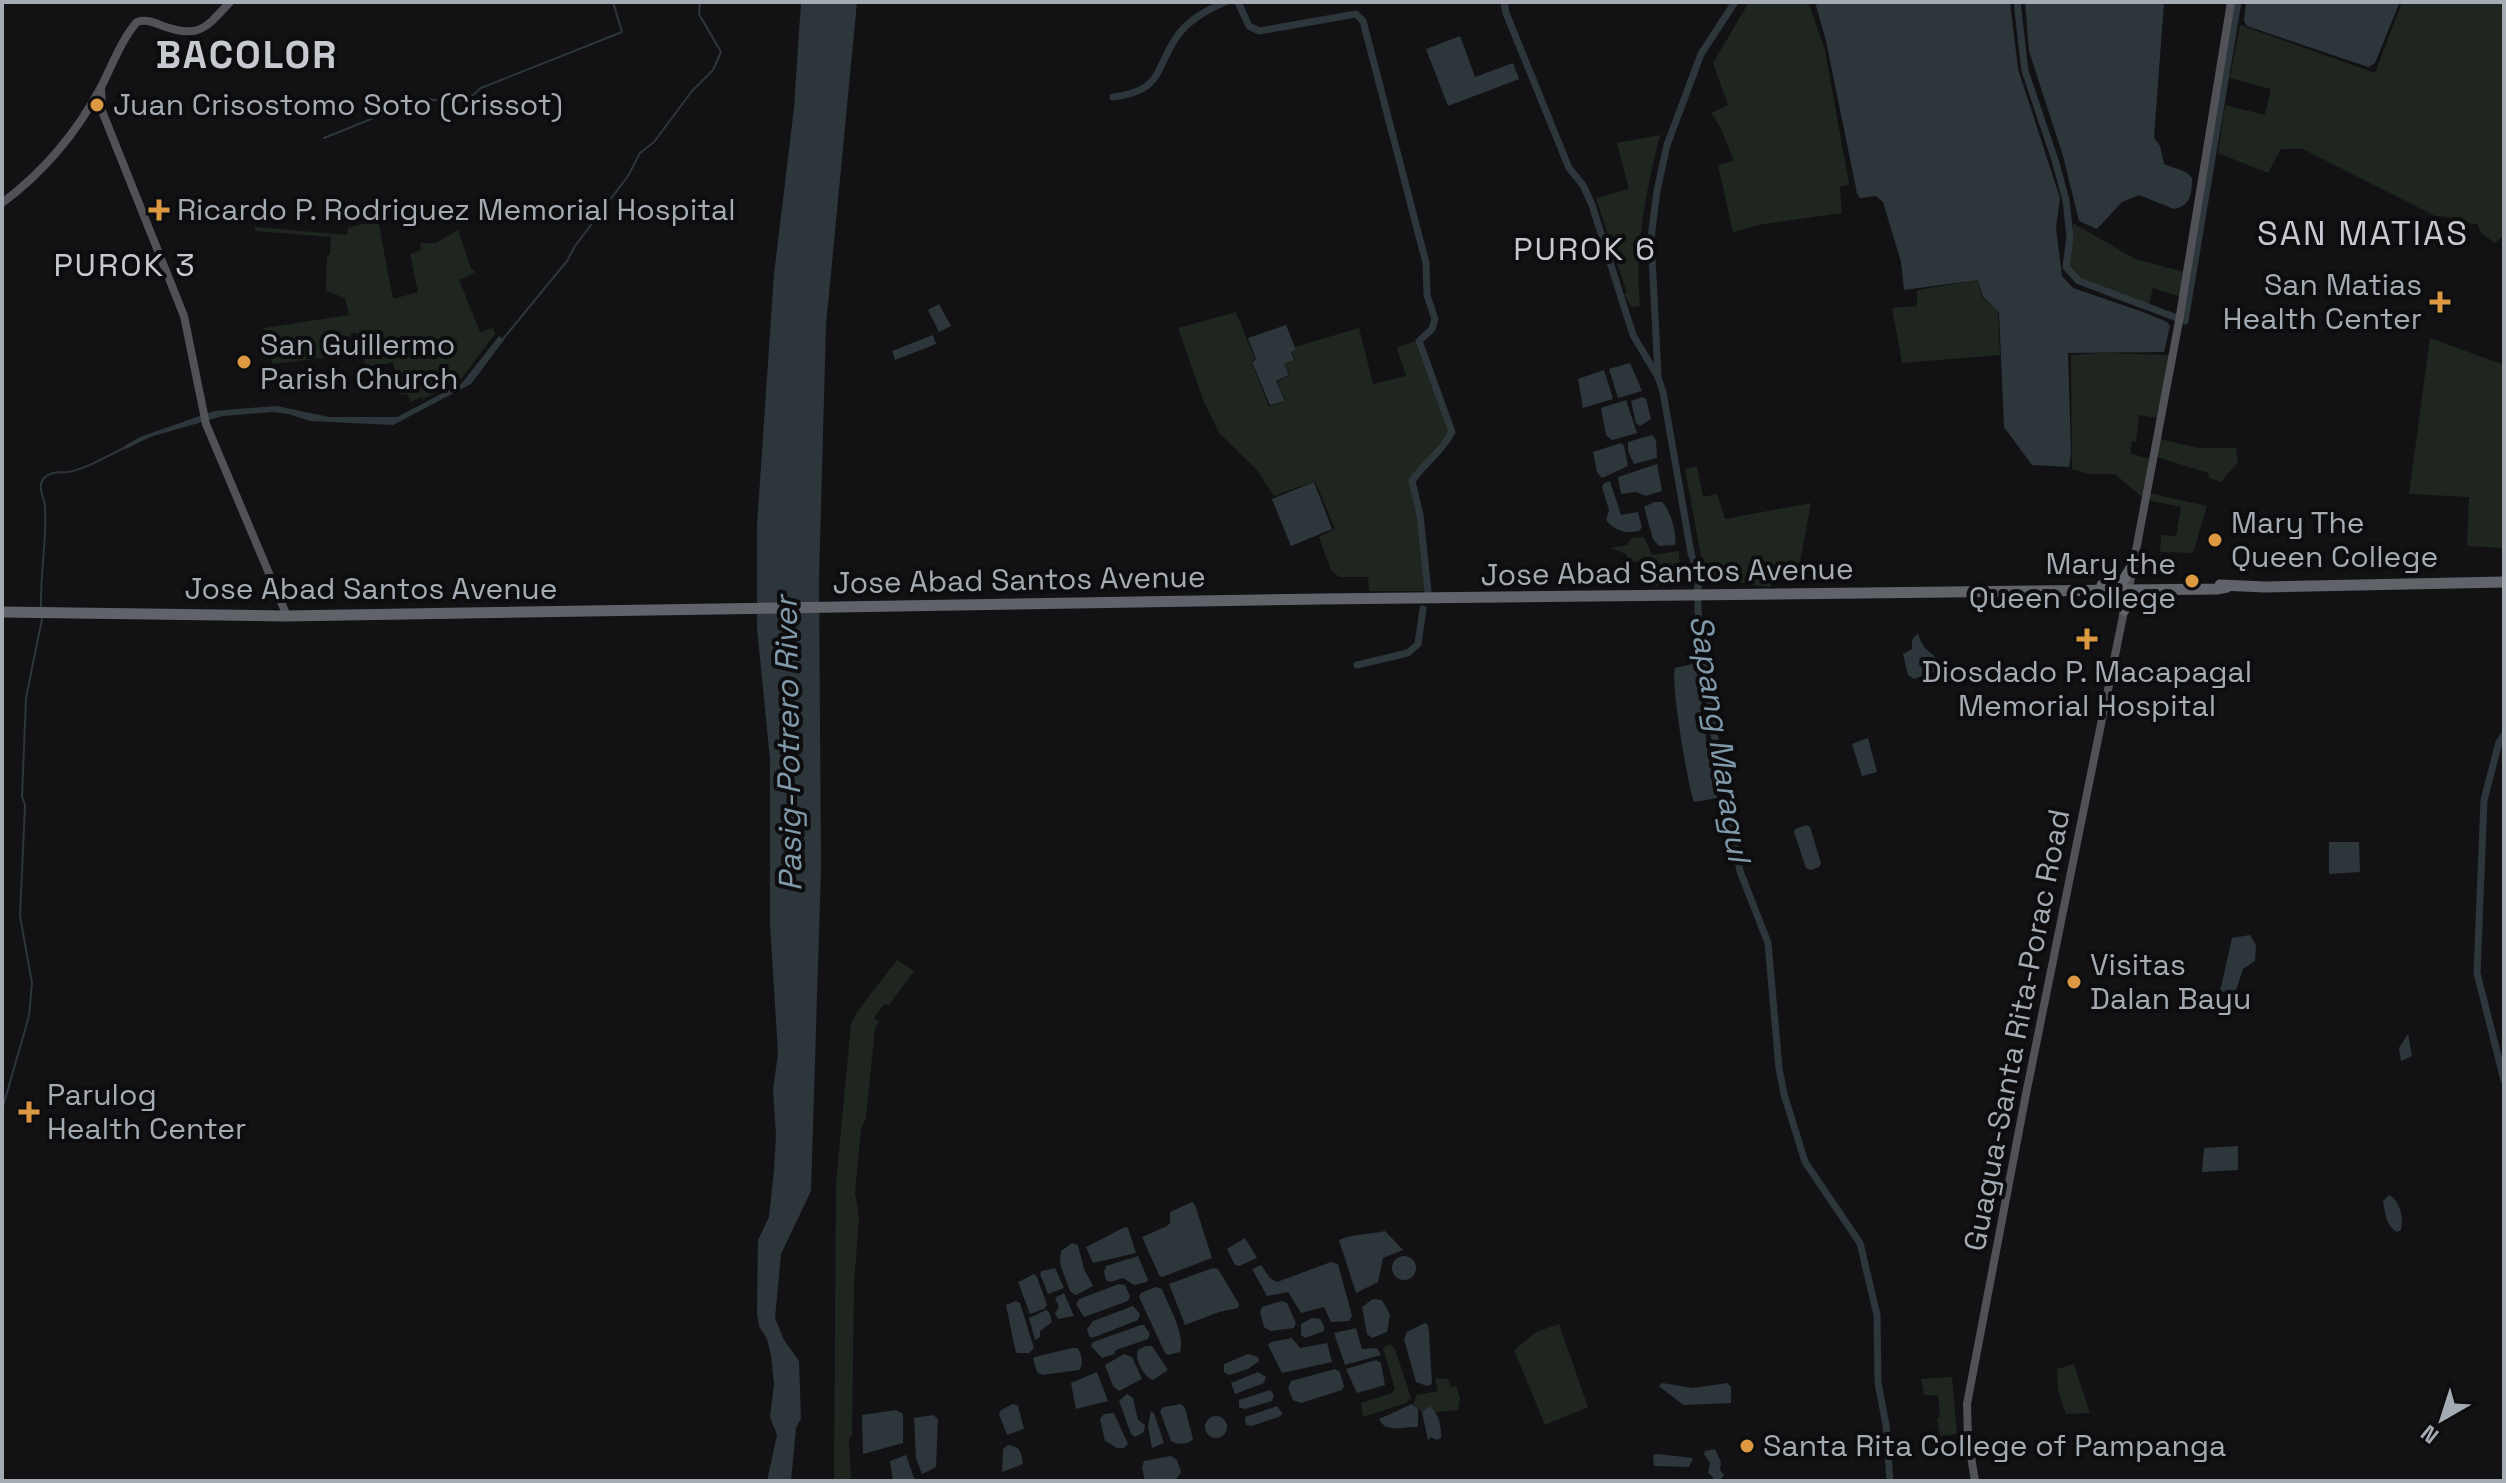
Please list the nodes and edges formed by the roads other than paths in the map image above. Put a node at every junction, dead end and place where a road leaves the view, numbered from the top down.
1 (230, 2) edge
2 (2231, 2) edge
3 (101, 87) junction
4 (102, 111) junction
5 (87, 112) junction
6 (2, 203) edge
7 (2134, 563) junction
8 (2504, 582) edge
9 (2102, 587) junction
10 (2129, 587) junction
11 (2152, 587) junction
12 (2124, 610) junction
13 (2, 612) edge
14 (287, 616) junction
15 (1975, 1481) edge

1 - 3 main road
2 - 7 main road, Guagua-Santa Rita-Porac Road
3 - 4 main road
3 - 5 main road
4 - 5 main road
4 - 14 main road
5 - 6 main road
7 - 9 highway
7 - 10 main road, Guagua-Santa Rita-Porac Road
7 - 11 highway
8 - 11 highway, Jose Abad Santos Avenue
9 - 10 highway, Jose Abad Santos Avenue
9 - 12 highway
9 - 14 highway, Jose Abad Santos Avenue
10 - 11 highway, Jose Abad Santos Avenue
10 - 12 main road, Guagua-Santa Rita-Porac Road
11 - 12 highway
12 - 15 main road, Guagua-Santa Rita-Porac Road
13 - 14 highway, Jose Abad Santos Avenue

